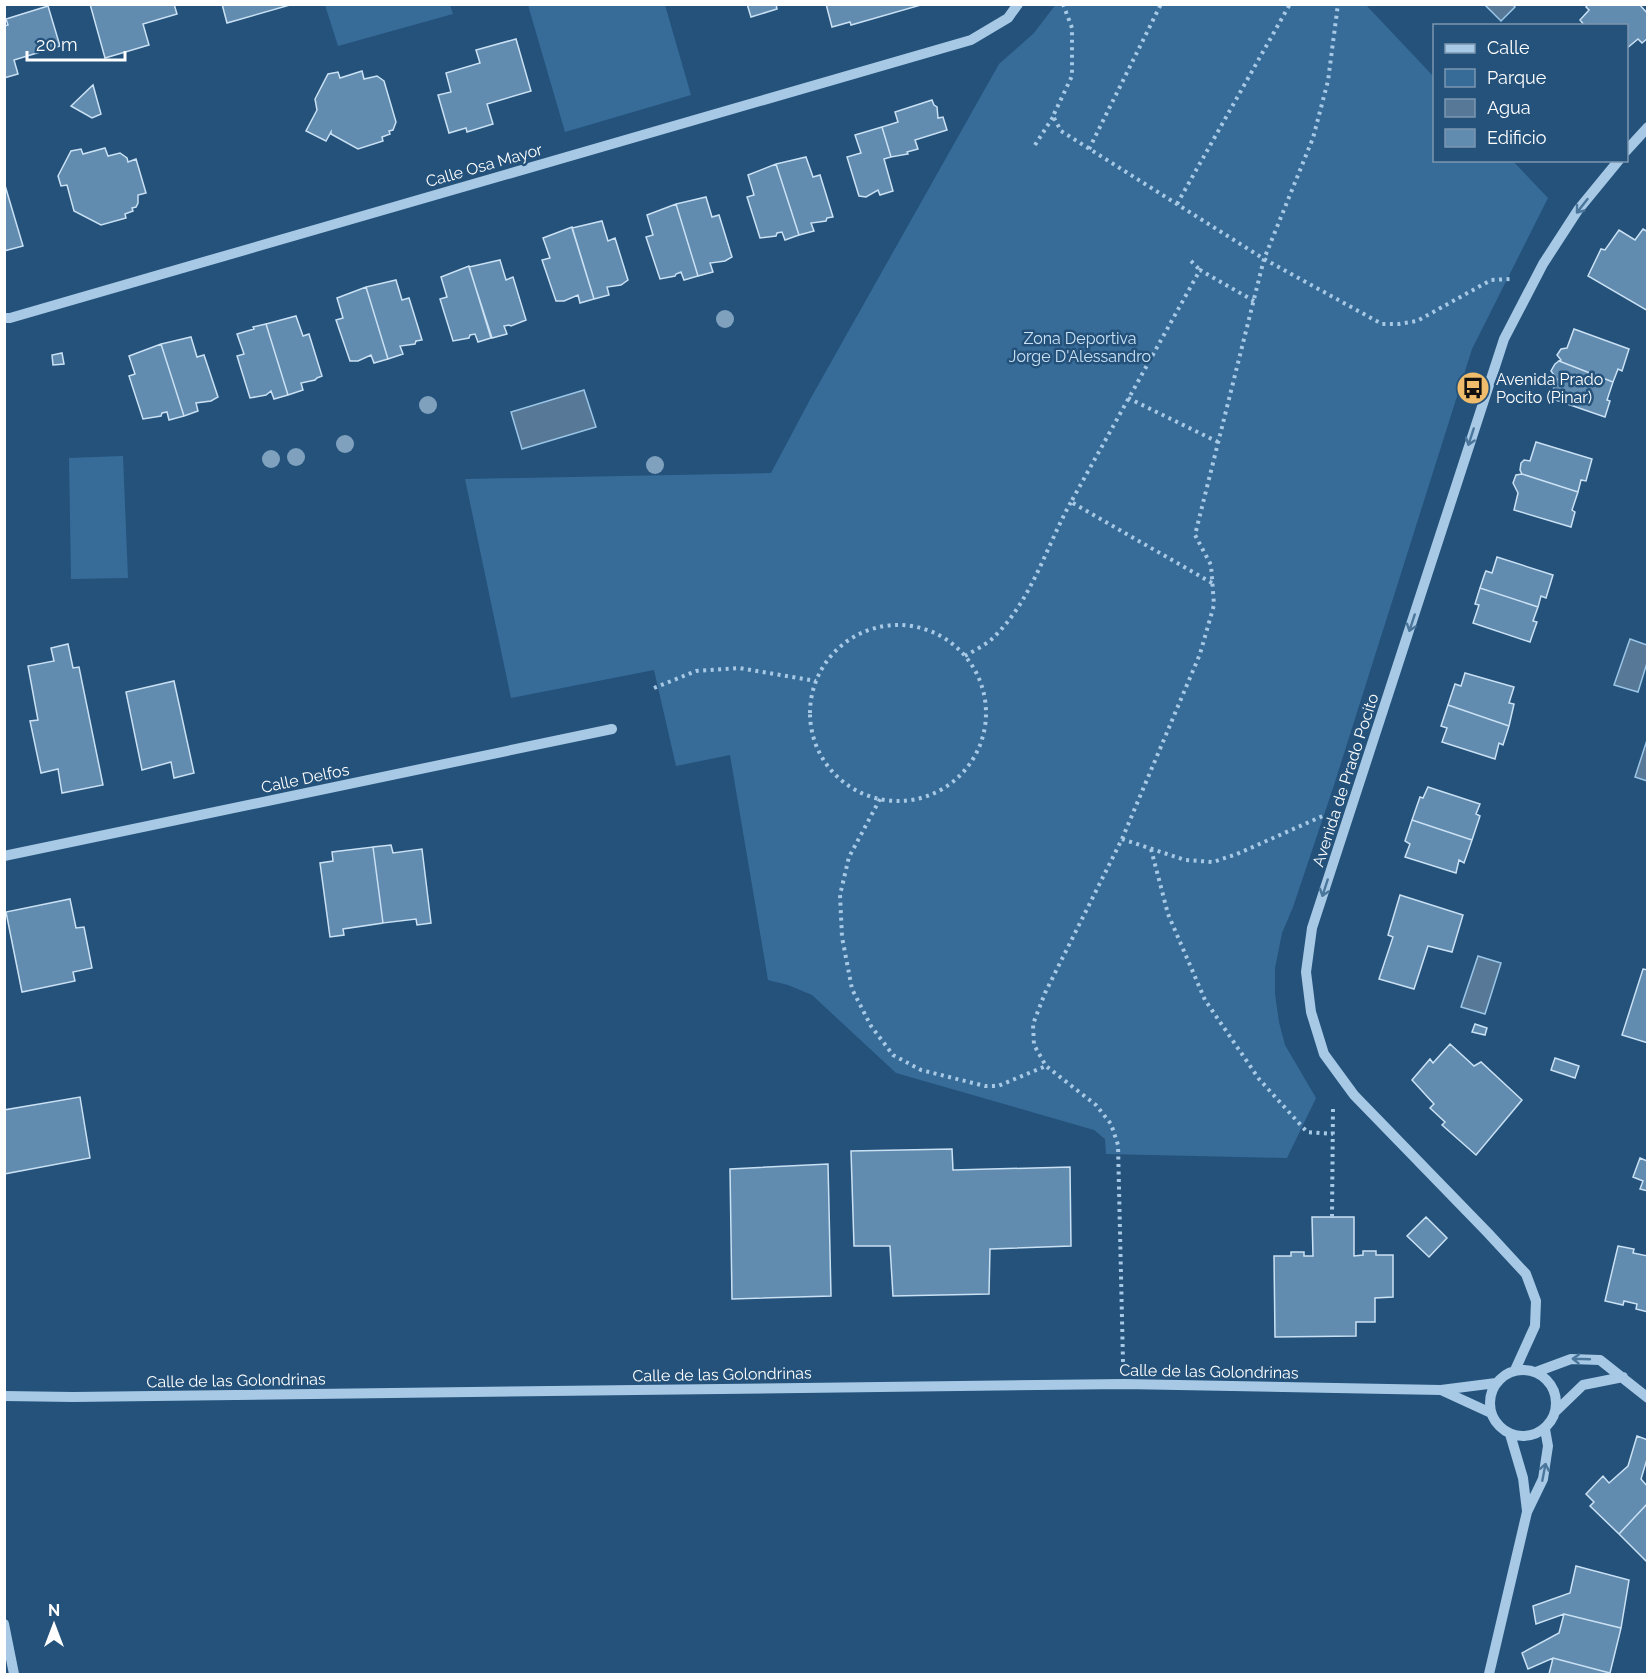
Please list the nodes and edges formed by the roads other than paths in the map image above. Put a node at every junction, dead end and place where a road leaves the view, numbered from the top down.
1 (1017, 4) edge
2 (1647, 127) edge
3 (1628, 149) edge
4 (1617, 162) edge
5 (4, 318) edge
6 (612, 729) dead end
7 (4, 856) edge
8 (1515, 1370) junction
9 (1536, 1372) junction
10 (1623, 1377) junction
11 (1496, 1383) junction
12 (1441, 1390) junction
13 (4, 1396) edge
14 (1647, 1398) edge
15 (1555, 1412) junction
16 (1491, 1413) junction
17 (1545, 1429) junction
18 (1510, 1434) junction
19 (1527, 1512) junction
20 (4, 1624) edge
21 (8, 1657) edge
22 (14, 1674) edge
23 (1489, 1674) edge

1 - 5 street, Calle Osa Mayor
2 - 3 street
4 -> 8 street, Avenida de Prado Pocito
6 - 7 street, Calle Delfos
8 - 9 street
8 - 11 street
10 -> 9 street
9 - 15 street
10 - 14 street
10 - 15 street
11 - 12 street, Calle de las Golondrinas
11 - 16 street
12 - 13 street, Calle de las Golondrinas
12 - 16 street, Calle de las Golondrinas
15 - 17 street
16 - 18 street
17 - 18 street
19 -> 17 street
18 - 19 street
19 - 23 street
20 - 21 street
21 - 22 street

